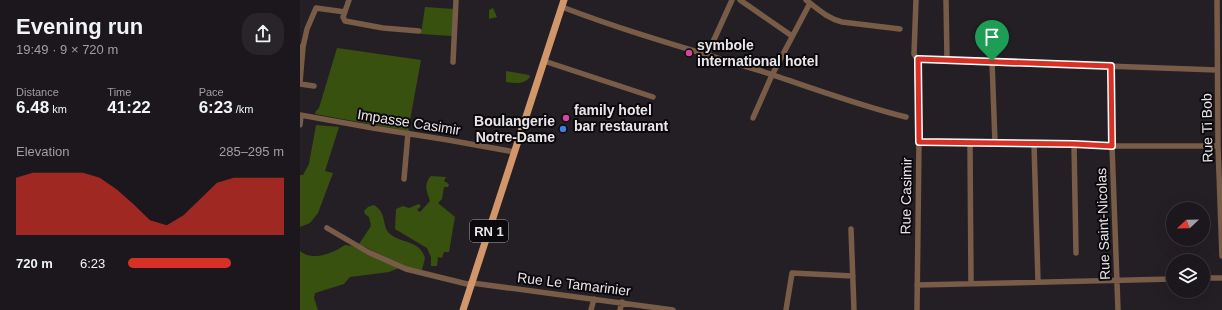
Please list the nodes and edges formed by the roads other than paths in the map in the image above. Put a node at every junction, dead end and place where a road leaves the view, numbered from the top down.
1 (349, 0) edge
2 (456, 0) edge
3 (732, 0) edge
4 (740, 0) edge
5 (916, 0) edge
6 (946, 0) edge
7 (808, 1) edge
8 (563, 3) edge
9 (1218, 4) edge
10 (345, 12) junction
11 (900, 29) dead end
12 (419, 31) dead end
13 (792, 36) junction
14 (1220, 43) edge
15 (302, 47) edge
16 (708, 55) junction
17 (918, 59) junction
18 (947, 59) junction
19 (544, 61) junction
20 (992, 61) junction
21 (453, 62) dead end
22 (1111, 66) junction
23 (1218, 70) junction
24 (772, 75) junction
25 (300, 83) edge
26 (314, 86) dead end
27 (653, 97) dead end
28 (301, 115) edge
29 (906, 117) dead end
30 (753, 118) dead end
31 (300, 125) edge
32 (408, 133) junction
33 (919, 142) junction
34 (970, 143) junction
35 (995, 143) junction
36 (1034, 144) junction
37 (1074, 144) junction
38 (1112, 146) junction
39 (1218, 146) junction
40 (515, 152) junction
41 (1221, 164) edge
42 (404, 179) dead end
43 (327, 228) dead end
44 (851, 229) dead end
45 (1076, 253) dead end
46 (1222, 256) edge
47 (854, 276) junction
48 (1210, 278) edge
49 (1222, 278) edge
50 (1166, 279) edge
51 (1117, 280) junction
52 (1038, 282) junction
53 (472, 283) junction
54 (971, 283) junction
55 (917, 284) junction
56 (594, 299) junction
57 (622, 302) junction
58 (463, 310) edge
59 (591, 310) edge
60 (620, 310) edge
61 (673, 310) edge
62 (786, 310) edge
63 (854, 310) edge
64 (917, 310) edge
65 (1118, 310) edge

1 - 10 street
2 - 21 street
3 - 16 street
4 - 13 street
5 - 17 street, Rue Casimir
6 - 18 street
7 - 11 street
7 - 13 street
8 - 16 street
8 - 19 main road, RN 1
9 - 14 street, Rue Ti Bob
10 - 12 street
10 - 15 street
13 - 24 street
14 - 23 street, Rue Ti Bob
15 - 25 street
16 - 24 street
17 - 18 street
17 - 33 street, Rue Casimir
18 - 20 street
19 - 27 street
19 - 40 main road, RN 1
20 - 22 street
20 - 35 street
22 - 23 street
22 - 38 street, Rue Saint-Nicolas
23 - 39 street, Rue Ti Bob
24 - 29 street
24 - 30 street
25 - 26 street
28 - 31 street
28 - 32 street, Impasse Casimir
32 - 40 street, Impasse Casimir
32 - 42 street
33 - 34 street
33 - 55 street, Rue Casimir
34 - 35 street
34 - 54 street
35 - 36 street
36 - 37 street
36 - 52 street
37 - 38 street
37 - 45 street
38 - 39 street
38 - 51 street, Rue Saint-Nicolas
39 - 41 street, Rue Ti Bob
40 - 53 main road, RN 1
41 - 46 street, Rue Ti Bob
43 - 53 street, Rue Le Tamarinier
44 - 47 street
47 - 62 street
47 - 63 street
48 - 49 street
50 - 51 street
51 - 52 street
51 - 65 street, Rue Saint-Nicolas
52 - 54 street
53 - 56 street, Rue Le Tamarinier
53 - 58 main road, RN 1
54 - 55 street
55 - 64 street, Rue Casimir
56 - 57 street, Rue Le Tamarinier
56 - 59 street
57 - 60 street
57 - 61 street, Rue Le Tamarinier

